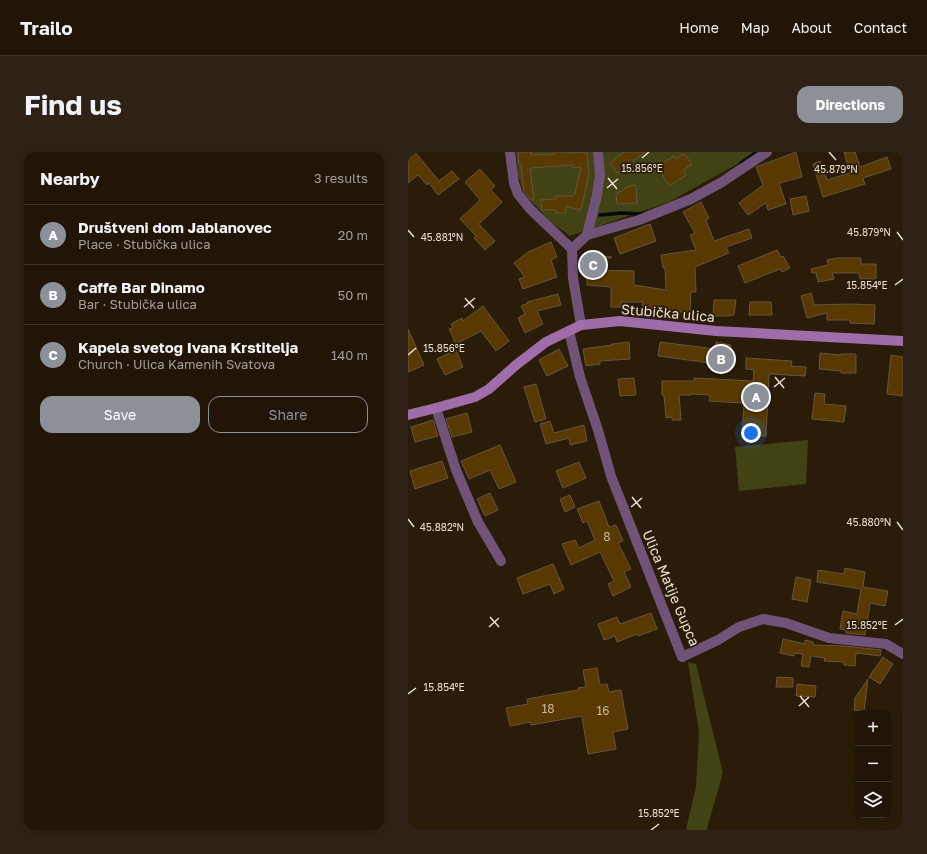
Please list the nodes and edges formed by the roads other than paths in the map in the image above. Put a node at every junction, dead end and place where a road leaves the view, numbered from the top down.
1 (510, 152) edge
2 (598, 152) edge
3 (767, 152) edge
4 (587, 236) junction
5 (572, 249) junction
6 (581, 325) junction
7 (569, 331) junction
8 (903, 341) edge
9 (436, 408) junction
10 (408, 415) edge
11 (501, 561) dead end
12 (903, 654) edge

1 - 5 street
2 - 4 street
3 - 4 street
4 - 5 street
5 - 6 street
6 - 7 main road, Stubička ulica
6 - 8 main road, Stubička ulica
7 - 9 main road, Stubička ulica
7 - 12 street, Ulica Matije Gupca
9 - 10 main road, Stubička ulica
9 - 11 street

